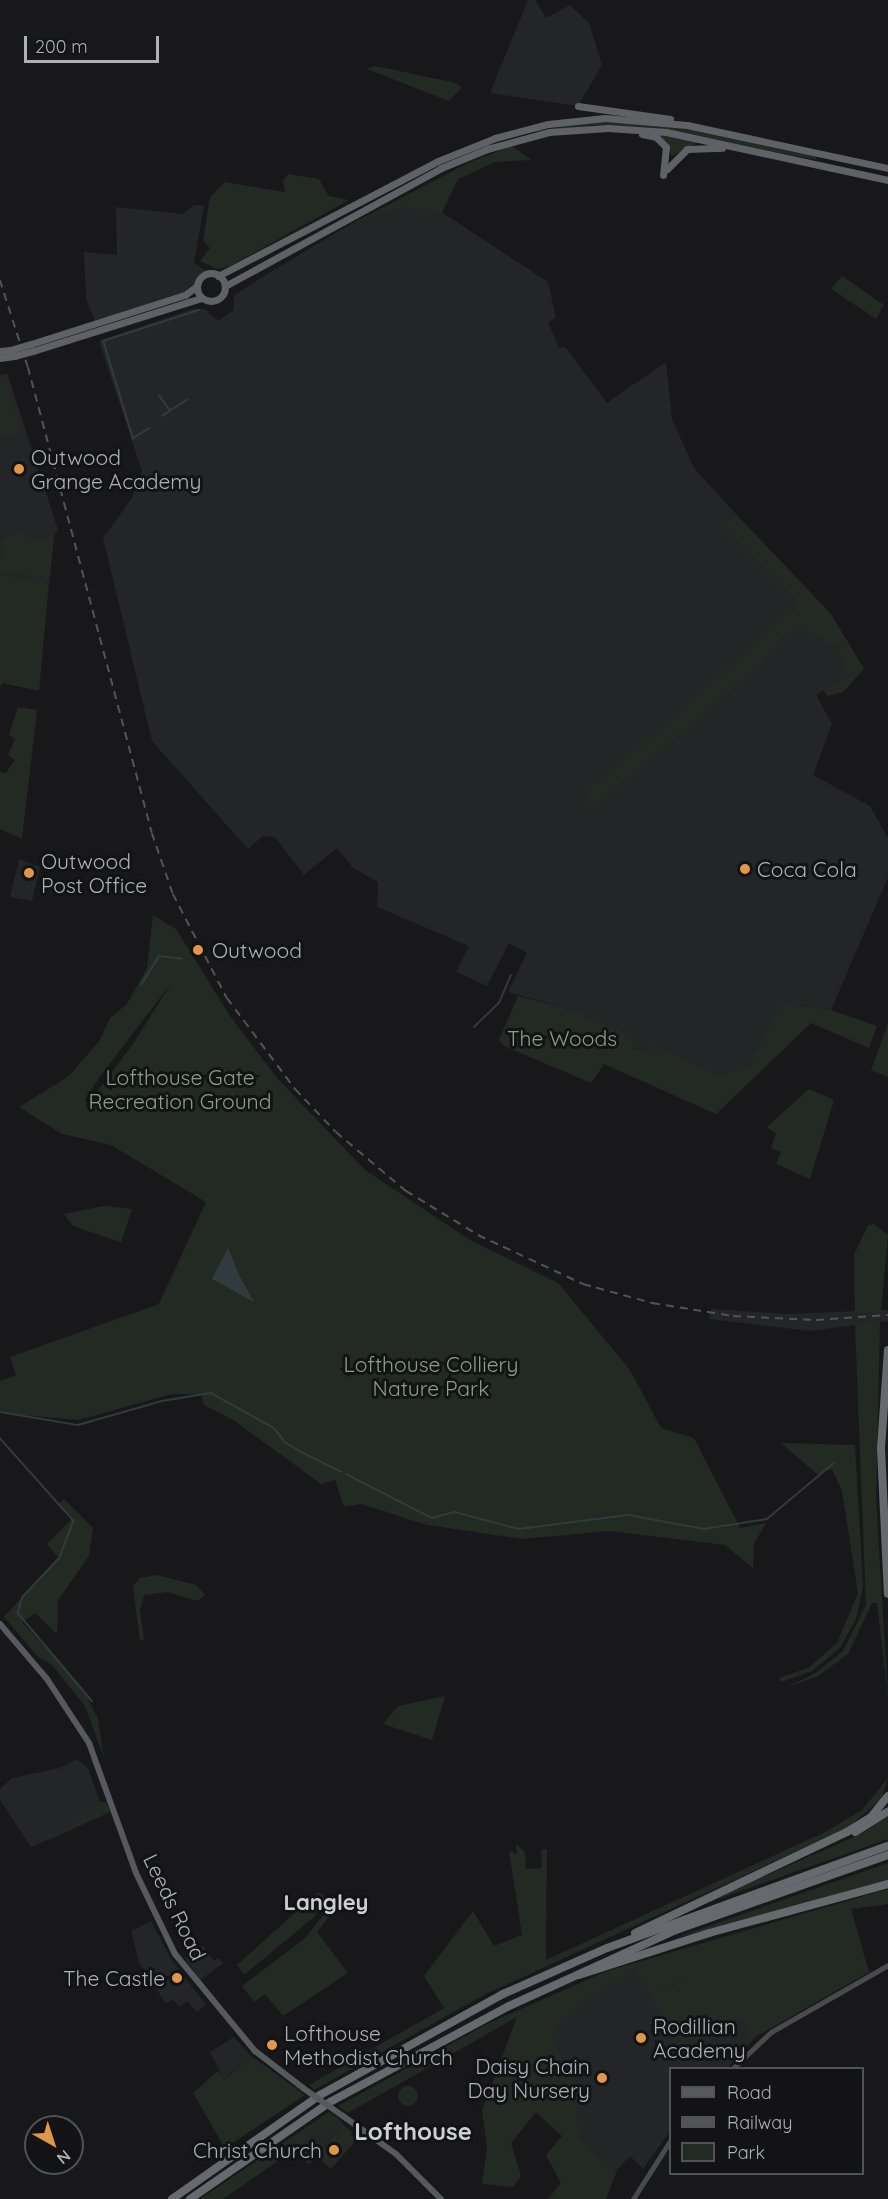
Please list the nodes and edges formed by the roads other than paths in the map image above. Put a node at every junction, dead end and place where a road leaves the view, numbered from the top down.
1 (578, 106) dead end
2 (687, 125) junction
3 (549, 132) junction
4 (740, 147) junction
5 (888, 168) edge
6 (888, 180) edge
7 (218, 276) junction
8 (197, 286) junction
9 (225, 286) junction
10 (201, 298) junction
11 (32, 348) junction
12 (0, 351) edge
13 (12, 353) junction
14 (0, 358) edge
15 (888, 1350) edge
16 (888, 1594) edge
17 (0, 1624) edge
18 (888, 1796) edge
19 (888, 1811) edge
20 (888, 1846) edge
21 (888, 1855) edge
22 (796, 1857) junction
23 (888, 1884) edge
24 (608, 1948) junction
25 (888, 1965) edge
26 (571, 1976) junction
27 (734, 2067) edge
28 (669, 2143) edge
29 (172, 2199) edge
30 (190, 2199) edge
31 (441, 2199) edge
32 (633, 2199) edge

1 - 2 highway
2 - 5 highway
2 - 7 highway
3 - 4 highway
3 - 4 highway
3 - 9 highway
4 - 6 highway
7 - 8 highway
7 - 9 highway
8 - 10 highway
8 - 11 highway
9 - 10 highway
10 - 11 highway
11 - 13 highway, bridge
12 - 13 highway
13 - 14 highway
15 - 16 highway
17 - 31 main road, Leeds Road, bridge
18 - 22 highway
19 - 22 highway
20 - 24 highway
21 - 26 highway
22 - 24 highway
23 - 26 highway
24 - 29 highway
25 - 27 main road
26 - 30 highway
28 - 32 main road

